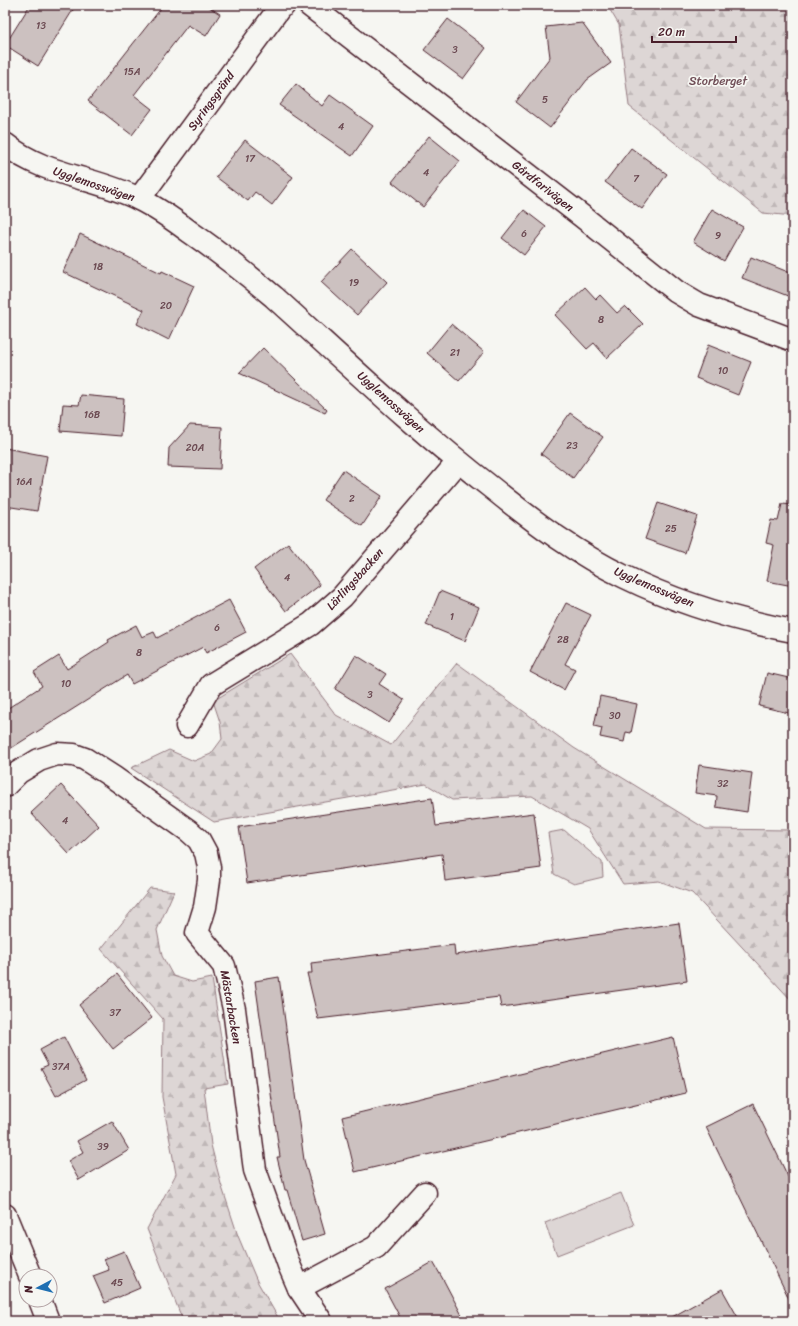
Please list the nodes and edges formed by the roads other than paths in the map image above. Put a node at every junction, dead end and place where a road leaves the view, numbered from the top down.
1 (284, 5) edge
2 (309, 5) edge
3 (5, 144) edge
4 (139, 199) junction
5 (793, 340) edge
6 (458, 462) junction
7 (793, 631) edge
8 (187, 726) dead end
9 (5, 786) edge
10 (425, 1193) dead end
11 (5, 1215) edge
12 (27, 1268) edge
13 (299, 1288) junction
14 (43, 1308) edge
15 (48, 1321) edge
16 (321, 1321) edge

1 - 4 street, Syringsgränd
2 - 5 street, Gårdfarivägen
3 - 4 street, Ugglemossvägen
4 - 6 street, Ugglemossvägen
6 - 7 street, Ugglemossvägen
6 - 8 street, Lärlingsbacken
9 - 13 street, Mästarbacken
10 - 13 street
11 - 12 street
13 - 16 street, Mästarbacken
14 - 15 street

